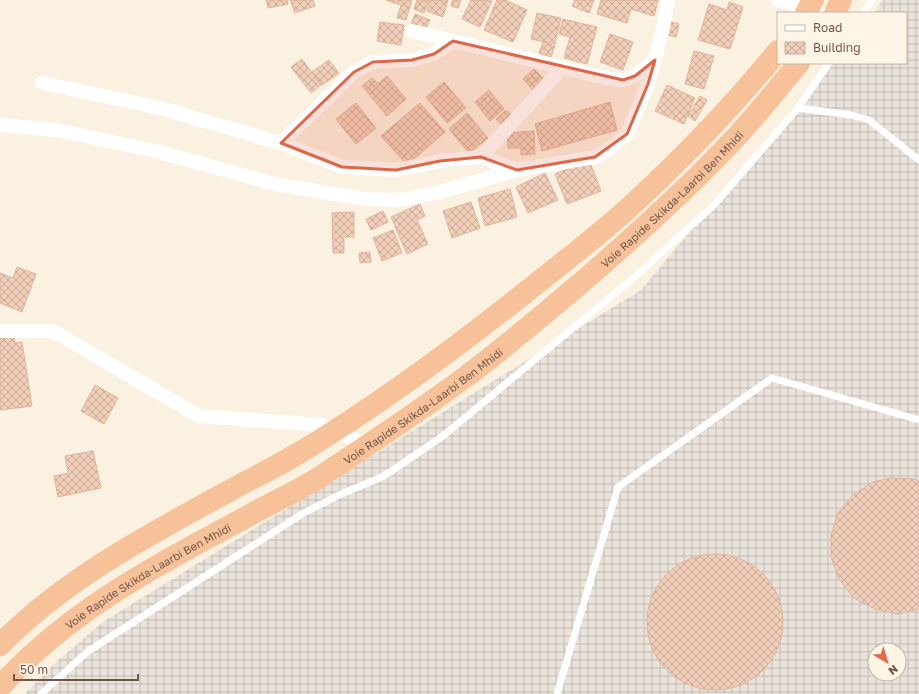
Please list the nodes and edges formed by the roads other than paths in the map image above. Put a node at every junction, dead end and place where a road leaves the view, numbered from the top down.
1 (668, 0) edge
2 (778, 0) edge
3 (841, 0) edge
4 (872, 0) edge
5 (812, 9) edge
6 (835, 12) edge
7 (864, 12) edge
8 (412, 31) dead end
9 (453, 41) junction
10 (777, 52) edge
11 (655, 60) junction
12 (797, 64) edge
13 (828, 64) edge
14 (562, 68) junction
15 (42, 82) dead end
16 (798, 108) junction
17 (0, 125) edge
18 (281, 143) junction
19 (481, 156) junction
20 (919, 160) edge
21 (517, 170) junction
22 (0, 331) edge
23 (919, 420) edge
24 (336, 430) junction
25 (366, 446) junction
26 (1, 643) edge
27 (0, 687) edge
28 (42, 694) edge
29 (557, 694) edge

1 - 11 street
2 - 5 street
3 - 6 highway
4 - 7 lane
8 - 9 street
9 - 14 street
9 - 18 street
10 - 24 highway, Voie Rapide Skikda-Laarbi Ben Mhidi
11 - 14 street
11 - 21 street
12 - 25 highway, Voie Rapide Skikda-Laarbi Ben Mhidi
13 - 16 lane
14 - 19 street
15 - 18 street
16 - 20 lane
16 - 28 lane
17 - 21 street
18 - 19 street
19 - 21 street
22 - 24 street
23 - 29 lane
24 - 25 street
24 - 26 highway, Voie Rapide Skikda-Laarbi Ben Mhidi
25 - 27 highway, Voie Rapide Skikda-Laarbi Ben Mhidi

